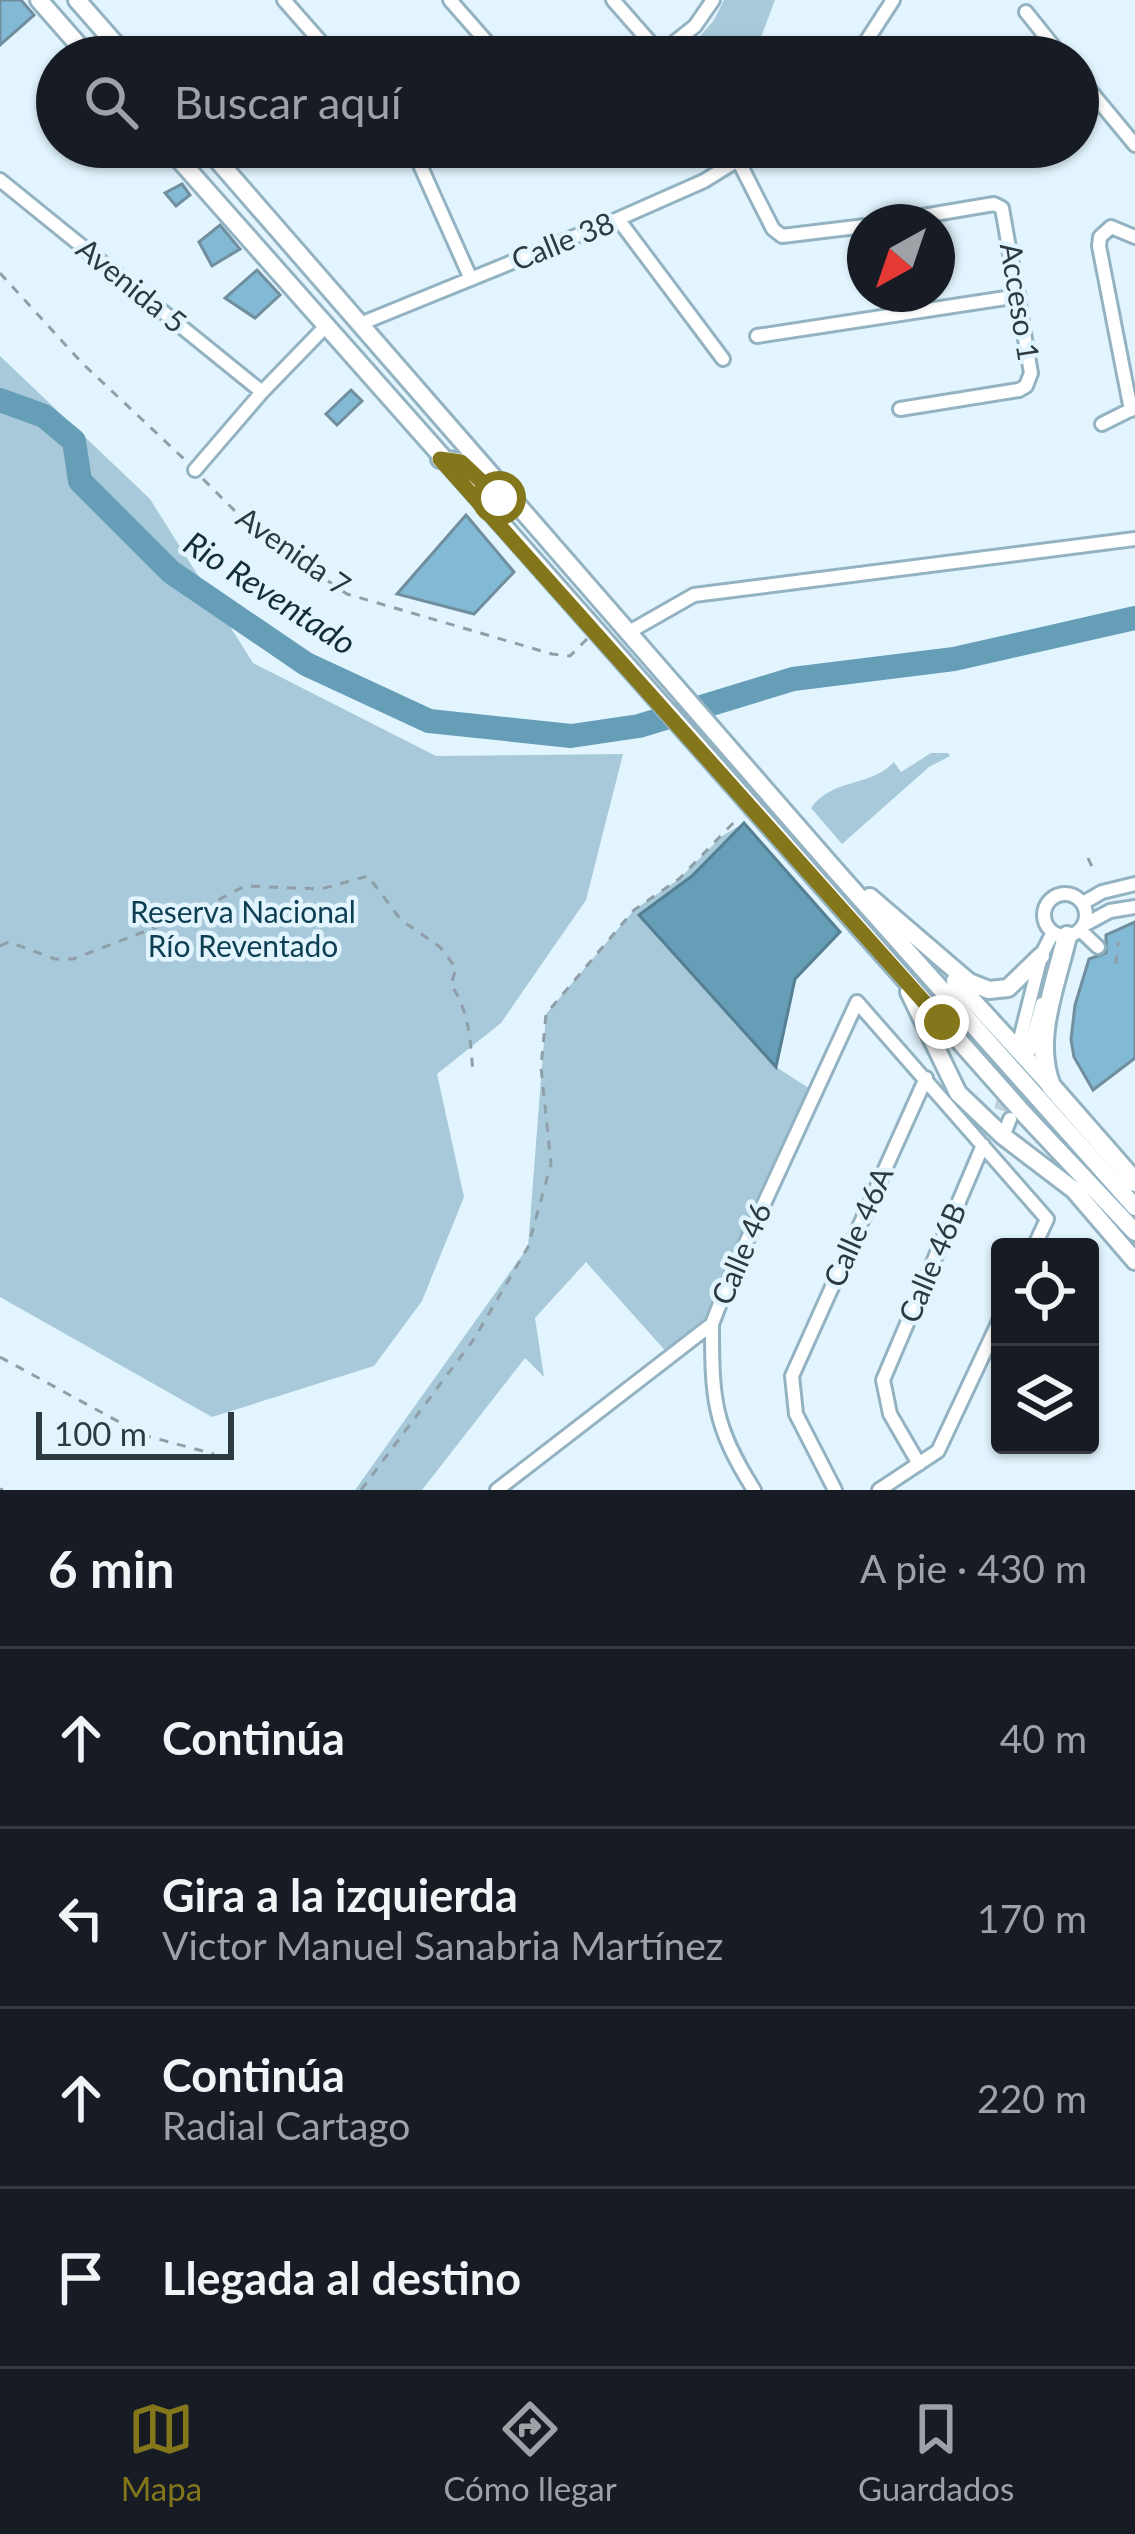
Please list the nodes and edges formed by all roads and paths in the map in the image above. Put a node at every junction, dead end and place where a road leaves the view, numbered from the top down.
1 (40, 0) edge
2 (77, 0) edge
3 (284, 0) edge
4 (450, 0) edge
5 (613, 0) edge
6 (713, 0) edge
7 (893, 0) edge
8 (1026, 12) dead end
9 (71, 36) edge
10 (109, 36) edge
11 (316, 36) edge
12 (482, 36) edge
13 (643, 36) edge
14 (683, 36) edge
15 (870, 36) edge
16 (1045, 36) edge
17 (1099, 101) edge
18 (1135, 145) edge
19 (186, 168) edge
20 (224, 168) edge
21 (422, 168) edge
22 (718, 168) edge
23 (753, 168) edge
24 (0, 179) edge
25 (955, 211) edge
26 (618, 219) junction
27 (847, 228) edge
28 (1135, 236) edge
29 (0, 273) edge
30 (471, 278) junction
31 (1019, 296) junction
32 (360, 324) junction
33 (325, 327) junction
34 (757, 336) dead end
35 (722, 359) dead end
36 (262, 392) junction
37 (900, 409) dead end
38 (1133, 409) edge
39 (1102, 424) dead end
40 (440, 459) junction
41 (195, 470) junction
42 (526, 514) junction
43 (1135, 539) edge
44 (595, 632) junction
45 (629, 632) junction
46 (745, 801) junction
47 (1088, 858) dead end
48 (1093, 869) dead end
49 (836, 871) junction
50 (1135, 884) edge
51 (1083, 903) junction
52 (1135, 907) edge
53 (900, 921) junction
54 (1069, 932) junction
55 (1118, 942) dead end
56 (0, 946) edge
57 (1097, 947) dead end
58 (1041, 956) junction
59 (1116, 964) dead end
60 (905, 980) junction
61 (472, 1072) dead end
62 (926, 1078) junction
63 (1051, 1086) junction
64 (983, 1145) junction
65 (1135, 1182) edge
66 (1135, 1207) edge
67 (1135, 1232) edge
68 (1038, 1238) edge
69 (1135, 1261) edge
70 (712, 1324) junction
71 (991, 1337) edge
72 (0, 1357) edge
73 (214, 1454) dead end
74 (919, 1463) junction
75 (361, 1490) edge
76 (497, 1490) edge
77 (754, 1490) edge
78 (835, 1490) edge
79 (879, 1490) edge

1 - 9 main road
2 - 10 main road
3 - 11 street
4 - 12 street
5 - 13 street
6 - 14 street
7 - 15 street
8 - 16 street
17 - 18 street
19 - 33 main road
20 - 32 main road
21 - 30 street
22 - 26 street, Calle 38
23 - 27 street
24 - 36 street, Avenida 5
25 - 31 street, Acceso 1
26 - 30 street, Calle 38
26 - 35 street
28 - 38 street
29 - 41 path, Avenida 7
30 - 32 street, Calle 38
31 - 34 street
31 - 37 street, Acceso 1
32 - 42 main road
33 - 36 street
33 - 40 main road
36 - 41 street
38 - 39 street
40 - 42 main road
40 - 44 main road
41 - 44 path, Avenida 7
42 - 45 main road
43 - 45 street
44 - 46 main road
45 - 49 main road
46 - 60 main road
46 - 75 path
47 - 48 path
49 - 53 main road
49 - 66 main road
50 - 51 street
51 - 54 street
51 - 54 street
52 - 54 street
53 - 58 main road
53 - 63 main road
54 - 57 street
54 - 58 street
54 - 58 street
54 - 63 highway
55 - 59 path
56 - 61 path
60 - 67 main road
60 - 69 main road
62 - 64 street
62 - 70 street, Calle 46
62 - 78 street, Calle 46A
63 - 65 highway
64 - 68 street
64 - 74 street, Calle 46B
70 - 76 street, Calle 46
70 - 77 street
71 - 74 street
72 - 73 path
74 - 79 street

